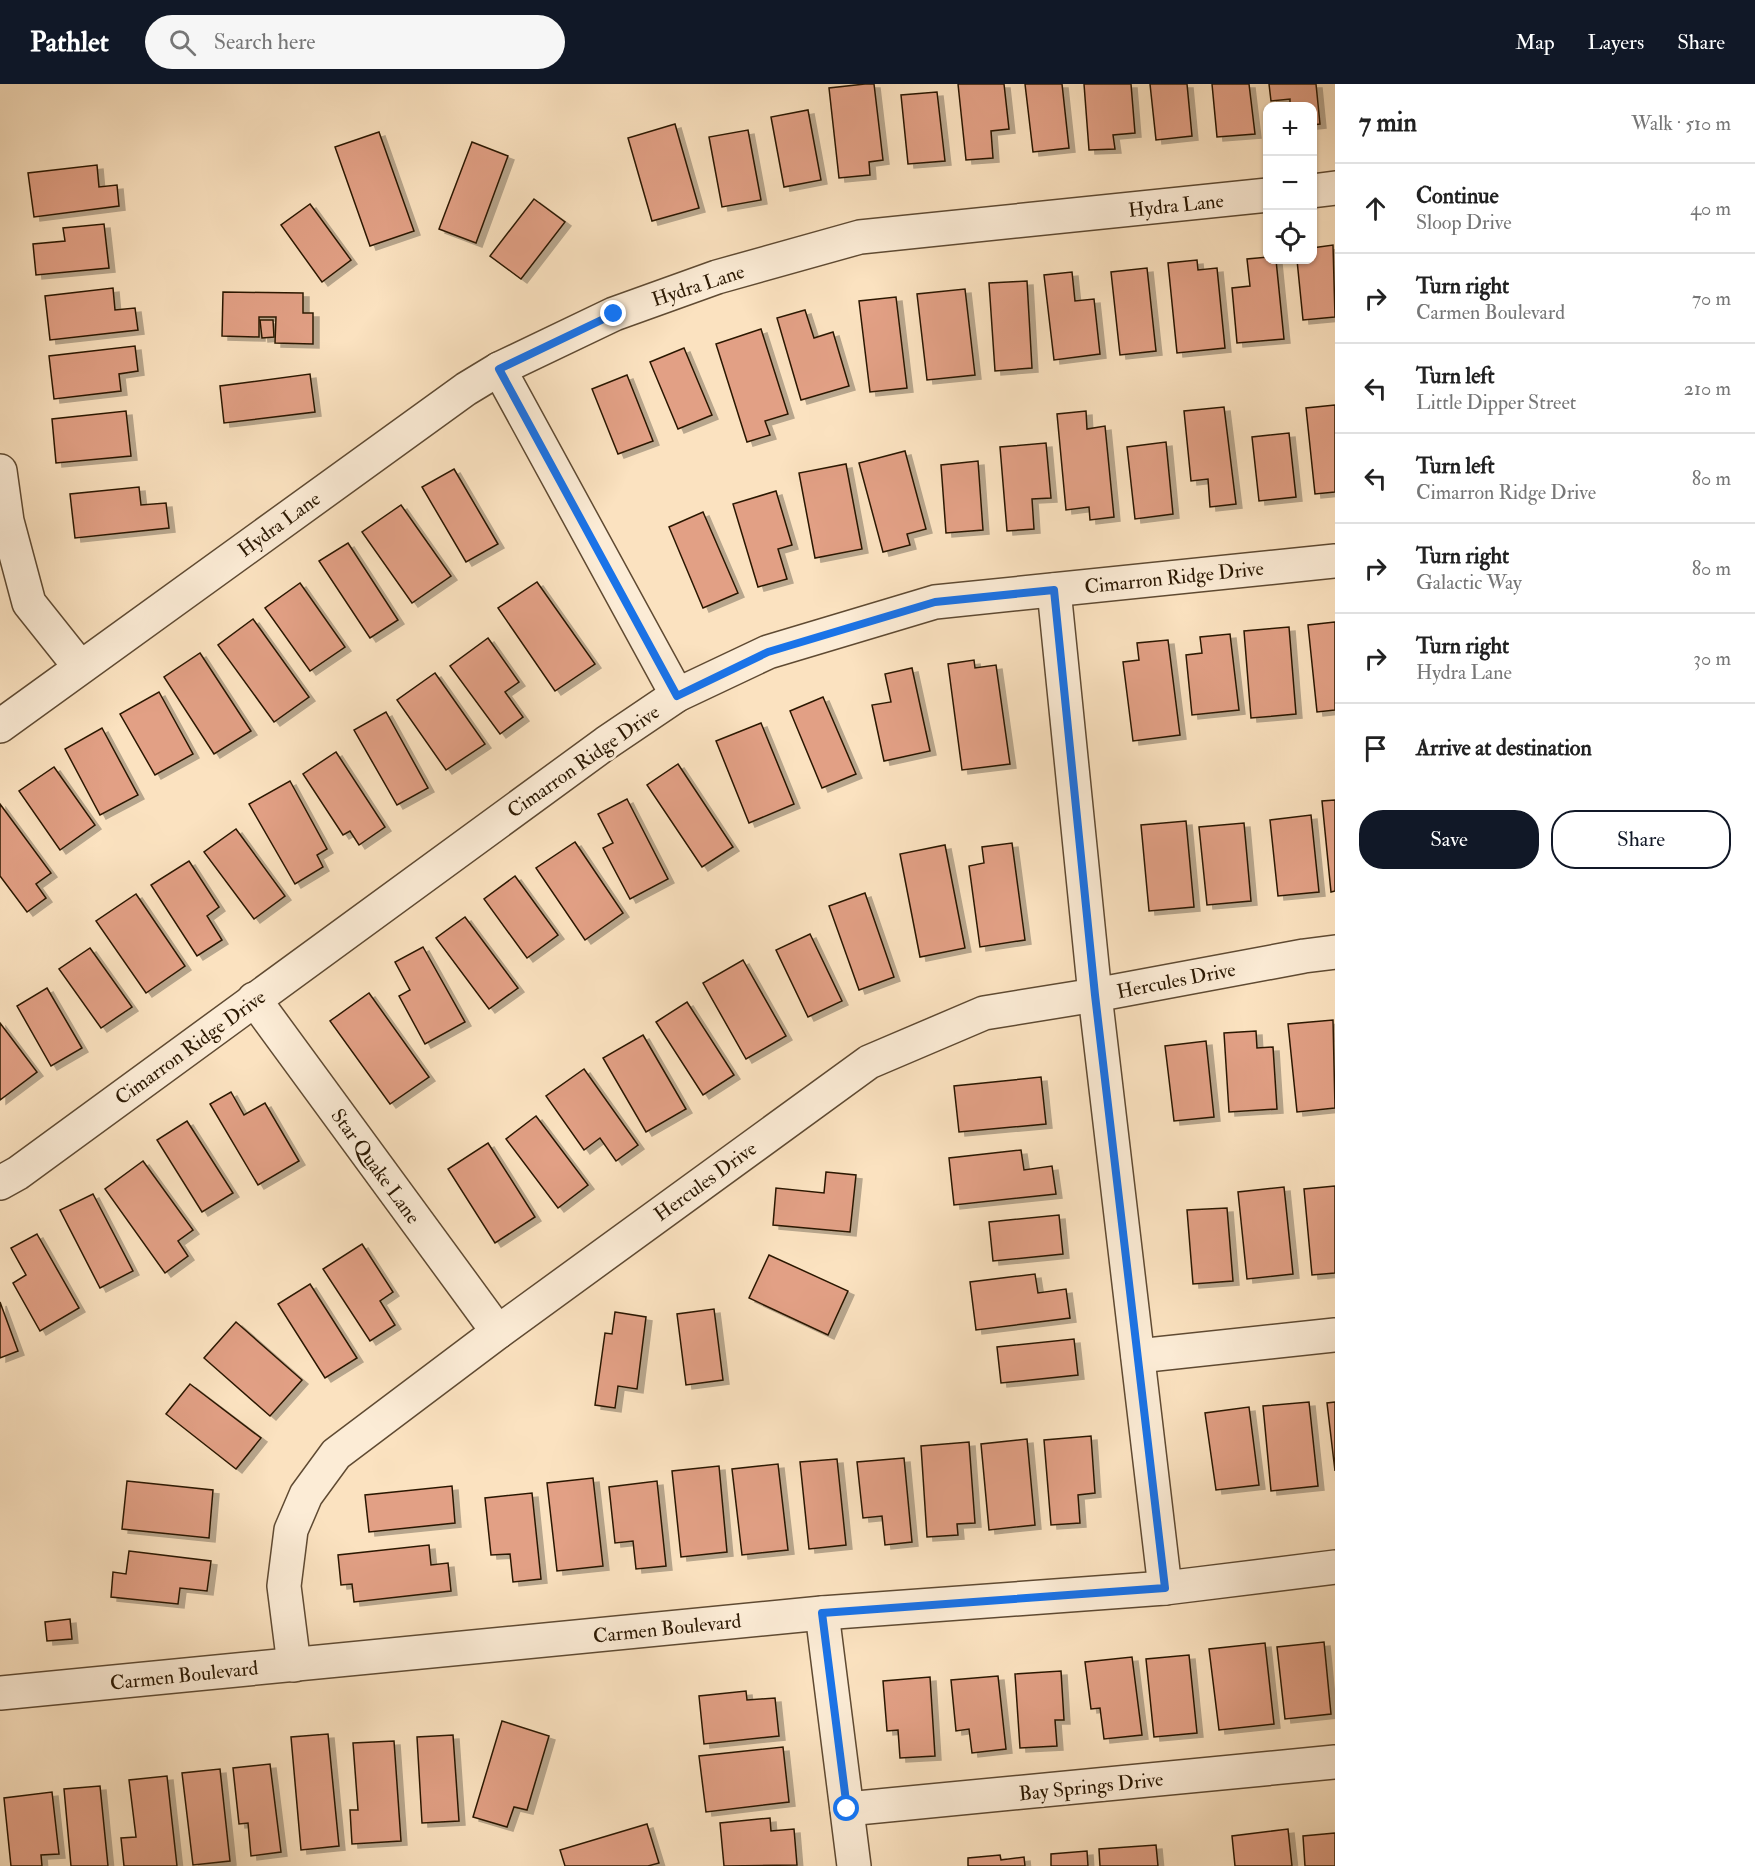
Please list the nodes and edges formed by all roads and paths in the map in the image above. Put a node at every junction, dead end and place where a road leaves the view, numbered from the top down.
1 (1335, 188) edge
2 (1317, 190) edge
3 (1263, 196) edge
4 (499, 369) junction
5 (0, 471) edge
6 (1335, 561) edge
7 (1054, 590) junction
8 (80, 667) junction
9 (677, 696) junction
10 (0, 726) edge
11 (1335, 952) edge
12 (1095, 995) junction
13 (254, 999) junction
14 (0, 1183) edge
15 (498, 1332) junction
16 (1335, 1335) edge
17 (1138, 1356) junction
18 (1335, 1567) edge
19 (1165, 1588) junction
20 (822, 1613) junction
21 (294, 1665) junction
22 (0, 1693) edge
23 (1335, 1762) edge
24 (847, 1809) junction
25 (854, 1866) edge

1 - 2 street
3 - 4 street, Hydra Lane
4 - 8 street, Hydra Lane
4 - 9 street
5 - 8 street
6 - 7 street, Cimarron Ridge Drive
7 - 9 street, Cimarron Ridge Drive
7 - 12 street
8 - 10 street, Hydra Lane
9 - 13 street, Cimarron Ridge Drive
11 - 12 street, Hercules Drive
12 - 15 street, Hercules Drive
12 - 17 street
13 - 14 street, Cimarron Ridge Drive
13 - 15 street, Star Quake Lane
15 - 21 street, Hercules Drive
16 - 17 street
17 - 19 street
18 - 19 street, Carmen Boulevard
19 - 20 street, Carmen Boulevard
20 - 21 street, Carmen Boulevard
20 - 24 street
21 - 22 street, Carmen Boulevard
23 - 24 street, Bay Springs Drive
24 - 25 street

